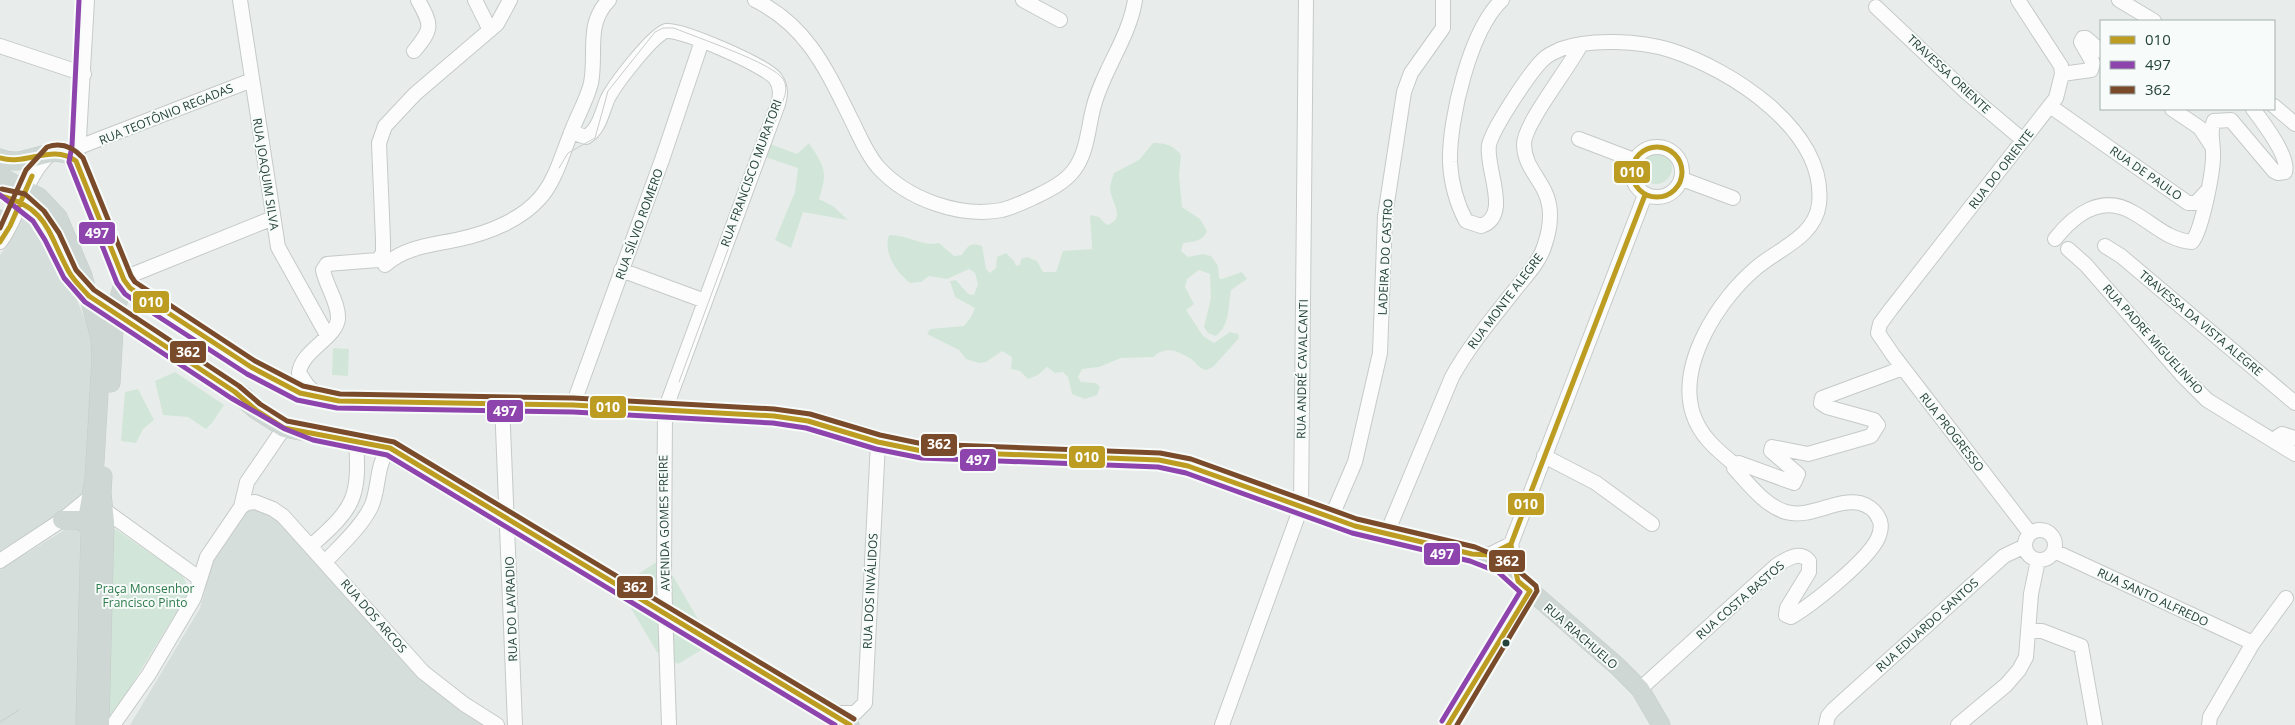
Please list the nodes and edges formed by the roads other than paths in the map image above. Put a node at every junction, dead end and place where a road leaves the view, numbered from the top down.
1 (87, 0) edge
2 (240, 0) edge
3 (418, 0) edge
4 (475, 0) edge
5 (510, 0) edge
6 (609, 0) edge
7 (755, 0) edge
8 (1023, 0) edge
9 (1135, 0) edge
10 (1306, 0) edge
11 (1443, 0) edge
12 (1502, 0) edge
13 (2018, 0) edge
14 (2119, 0) edge
15 (1876, 6) dead end
16 (1060, 20) dead end
17 (2152, 20) edge
18 (490, 30) junction
19 (702, 41) junction
20 (0, 46) edge
21 (1580, 46) junction
22 (2100, 50) edge
23 (414, 52) dead end
24 (84, 74) junction
25 (2062, 74) junction
26 (252, 80) junction
27 (2050, 106) junction
28 (2275, 107) edge
29 (2173, 110) edge
30 (2254, 110) edge
31 (2295, 124) edge
32 (571, 132) junction
33 (1580, 139) dead end
34 (2023, 140) junction
35 (2214, 151) junction
36 (51, 153) junction
37 (78, 154) junction
38 (0, 158) edge
39 (1634, 160) junction
40 (0, 176) edge
41 (1682, 179) junction
42 (0, 186) edge
43 (2209, 188) junction
44 (23, 195) junction
45 (1645, 195) junction
46 (0, 196) edge
47 (1733, 198) dead end
48 (0, 218) edge
49 (273, 218) junction
50 (0, 228) edge
51 (2055, 239) dead end
52 (0, 242) edge
53 (2106, 246) dead end
54 (2068, 249) dead end
55 (385, 265) dead end
56 (621, 270) junction
57 (124, 280) junction
58 (89, 296) junction
59 (705, 301) junction
60 (115, 313) junction
61 (1878, 329) joint
62 (327, 335) junction
63 (1903, 368) junction
64 (235, 392) junction
65 (327, 401) junction
66 (502, 403) junction
67 (2295, 403) edge
68 (573, 405) junction
69 (665, 410) junction
70 (284, 428) junction
71 (315, 433) junction
72 (2295, 438) edge
73 (2274, 440) junction
74 (356, 441) junction
75 (878, 442) junction
76 (390, 448) junction
77 (2295, 454) edge
78 (1544, 456) junction
79 (1734, 464) junction
80 (98, 495) junction
81 (241, 506) junction
82 (1301, 507) junction
83 (508, 517) junction
84 (1331, 518) junction
85 (62, 520) junction
86 (1652, 524) dead end
87 (90, 527) junction
88 (1387, 533) junction
89 (2027, 539) junction
90 (1511, 544) junction
91 (312, 545) junction
92 (2054, 551) junction
93 (1472, 554) junction
94 (2038, 560) junction
95 (326, 561) junction
96 (0, 562) edge
97 (200, 579) junction
98 (1524, 586) junction
99 (2286, 598) dead end
100 (666, 614) junction
101 (2028, 630) junction
102 (2253, 643) junction
103 (1640, 688) junction
104 (833, 713) junction
105 (86, 725) edge
106 (100, 725) edge
107 (113, 725) edge
108 (497, 725) edge
109 (515, 725) edge
110 (669, 725) edge
111 (850, 725) edge
112 (1222, 725) edge
113 (1448, 725) edge
114 (1660, 725) edge
115 (1826, 725) edge
116 (1958, 725) edge
117 (2095, 725) edge
118 (2210, 725) edge

1 - 24 street
2 - 26 street, RUA JOAQUIM SILVA
3 - 23 street
4 - 18 street
5 - 18 street
6 - 32 street
7 - 9 street
8 - 16 street
10 - 82 street, RUA ANDRÉ CAVALCANTI
11 - 84 street, LADEIRA DO CASTRO
12 - 21 street
13 - 25 street
14 - 17 street
15 - 34 street, TRAVESSA ORIENTE
18 - 62 street
19 - 32 street, RUA FRANCISCO MURATORI
19 - 56 street, RUA SÍLVIO ROMERO
19 - 59 street, RUA FRANCISCO MURATORI
20 - 24 street
21 - 79 street
21 - 88 street, RUA MONTE ALEGRE
22 - 25 street
24 - 37 street
25 - 27 street, RUA DO ORIENTE
26 - 37 street, RUA TEOTÔNIO REGADAS
26 - 49 street, RUA JOAQUIM SILVA
27 - 34 street, RUA DO ORIENTE
27 - 43 street, RUA DE PAULO
28 - 31 street
29 - 35 street
30 - 35 street
32 - 55 street
33 - 39 street
34 - 61 street, RUA DO ORIENTE
35 - 43 street
36 - 37 main road
36 - 38 main road
36 - 44 street
37 - 57 main road
39 - 41 street
39 - 45 street
40 - 44 main road
41 - 45 street
41 - 47 street
42 - 44 main road
43 - 51 street
44 - 46 main road
44 - 52 street
44 - 58 main road
45 - 78 street
48 - 50 main road
49 - 57 street
49 - 62 street, RUA JOAQUIM SILVA
53 - 67 street, TRAVESSA DA VISTA ALEGRE
54 - 73 street, RUA PADRE MIGUELINHO
56 - 59 street
56 - 68 street, RUA SÍLVIO ROMERO
57 - 60 main road
57 - 65 main road, RUA RIACHUELO
58 - 60 main road
58 - 80 main road
59 - 69 street, RUA FRANCISCO MURATORI
60 - 64 main road
60 - 80 main road
61 - 63 street, RUA PROGRESSO
62 - 65 street
63 - 79 street
63 - 89 street, RUA PROGRESSO
64 - 70 main road
64 - 71 main road
65 - 66 main road, RUA RIACHUELO
66 - 68 main road, RUA RIACHUELO
66 - 83 street, RUA DO LAVRADIO
68 - 69 main road, RUA RIACHUELO
69 - 75 main road, RUA RIACHUELO
69 - 100 street, AVENIDA GOMES FREIRE
70 - 71 main road
70 - 81 street
71 - 74 main road
72 - 73 street
73 - 77 street, RUA PADRE MIGUELINHO
74 - 76 main road
74 - 91 street
75 - 82 main road, RUA RIACHUELO
75 - 104 street, RUA DOS INVÁLIDOS
76 - 83 main road
76 - 95 street
78 - 86 street
78 - 90 street
79 - 103 street, RUA COSTA BASTOS
80 - 85 street
80 - 87 main road
80 - 97 street
80 - 106 main road
81 - 91 street, RUA DOS ARCOS
81 - 97 street
82 - 84 main road, RUA RIACHUELO
82 - 112 street, RUA ANDRÉ CAVALCANTI
83 - 100 main road
83 - 109 street, RUA DO LAVRADIO
84 - 88 main road, RUA RIACHUELO
85 - 87 main road
85 - 96 street
87 - 105 main road
88 - 93 main road, RUA RIACHUELO
89 - 92 street
89 - 94 street
89 - 115 street, RUA EDUARDO SANTOS
90 - 93 street
90 - 98 street
91 - 95 street, RUA DOS ARCOS
92 - 94 street
92 - 102 street, RUA SANTO ALFREDO
93 - 98 main road, RUA RIACHUELO
94 - 101 street
95 - 108 street, RUA DOS ARCOS
97 - 107 street
98 - 103 main road, RUA RIACHUELO
98 - 113 street
99 - 102 street
100 - 104 main road
100 - 110 street, AVENIDA GOMES FREIRE
101 - 116 street
101 - 117 street
102 - 118 street
103 - 114 main road, RUA RIACHUELO
104 - 111 main road

